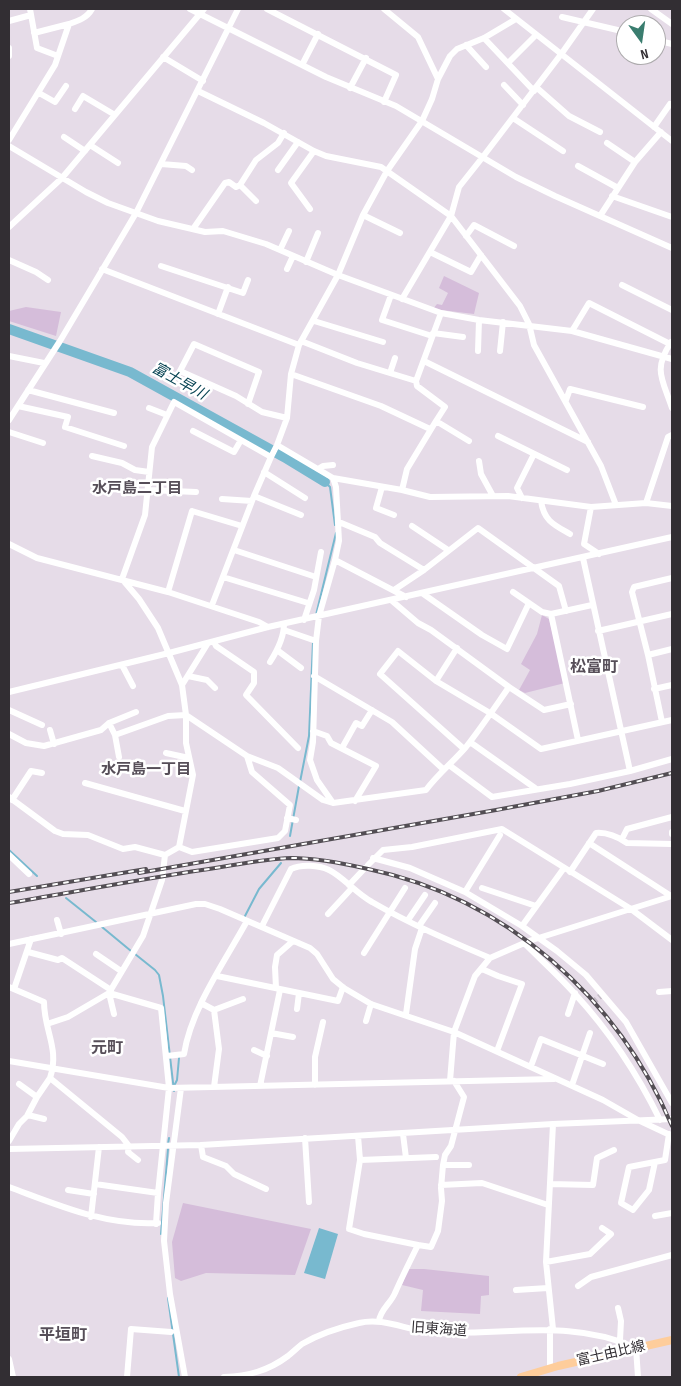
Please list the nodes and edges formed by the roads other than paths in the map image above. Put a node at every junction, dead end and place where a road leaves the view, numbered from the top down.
1 (92, 9) edge
2 (190, 9) edge
3 (238, 9) edge
4 (268, 9) edge
5 (384, 9) edge
6 (504, 9) edge
7 (593, 9) edge
8 (651, 9) edge
9 (202, 11) edge
10 (31, 12) edge
11 (562, 18) dead end
12 (516, 19) junction
13 (9, 21) edge
14 (584, 23) junction
15 (68, 24) junction
16 (672, 24) edge
17 (229, 28) junction
18 (616, 30) edge
19 (34, 33) junction
20 (318, 34) junction
21 (536, 34) junction
22 (484, 38) junction
23 (466, 45) junction
24 (9, 48) edge
25 (562, 54) junction
26 (9, 56) edge
27 (58, 56) junction
28 (163, 57) junction
29 (366, 58) junction
30 (508, 63) junction
31 (302, 65) junction
32 (486, 67) dead end
33 (438, 79) junction
34 (203, 81) junction
35 (504, 85) dead end
36 (66, 86) dead end
37 (350, 88) junction
38 (535, 89) junction
39 (198, 91) junction
40 (39, 92) junction
41 (384, 102) junction
42 (670, 104) dead end
43 (523, 105) junction
44 (74, 108) dead end
45 (115, 115) junction
46 (512, 118) junction
47 (422, 121) junction
48 (654, 127) junction
49 (600, 132) dead end
50 (660, 132) junction
51 (284, 133) junction
52 (64, 137) dead end
53 (9, 140) edge
54 (672, 141) edge
55 (298, 142) junction
56 (608, 143) dead end
57 (90, 145) junction
58 (9, 146) edge
59 (85, 151) junction
60 (563, 151) dead end
61 (314, 152) junction
62 (482, 158) junction
63 (635, 162) junction
64 (118, 163) dead end
65 (161, 164) junction
66 (578, 166) dead end
67 (192, 170) dead end
68 (278, 170) dead end
69 (387, 171) junction
70 (62, 178) junction
71 (240, 185) junction
72 (618, 188) junction
73 (612, 196) junction
74 (256, 201) dead end
75 (310, 209) dead end
76 (136, 213) junction
77 (363, 215) junction
78 (451, 216) junction
79 (600, 216) junction
80 (672, 216) edge
81 (9, 227) edge
82 (193, 229) junction
83 (289, 231) dead end
84 (318, 233) dead end
85 (400, 233) dead end
86 (466, 236) junction
87 (514, 246) dead end
88 (672, 248) edge
89 (280, 250) junction
90 (430, 252) junction
91 (293, 256) junction
92 (481, 256) junction
93 (9, 260) edge
94 (306, 262) junction
95 (161, 266) dead end
96 (102, 269) junction
97 (287, 269) dead end
98 (338, 275) junction
99 (48, 280) dead end
100 (248, 280) dead end
101 (622, 285) dead end
102 (228, 288) junction
103 (391, 295) junction
104 (402, 299) junction
105 (672, 310) edge
106 (441, 313) junction
107 (218, 314) junction
108 (314, 320) junction
109 (479, 320) junction
110 (503, 322) junction
111 (529, 324) junction
112 (572, 331) junction
113 (433, 335) junction
114 (463, 337) dead end
115 (383, 342) dead end
116 (671, 342) edge
117 (300, 343) junction
118 (478, 351) dead end
119 (500, 351) dead end
120 (662, 355) junction
121 (9, 356) edge
122 (395, 358) dead end
123 (672, 359) edge
124 (424, 361) junction
125 (44, 363) junction
126 (390, 373) junction
127 (291, 374) junction
128 (416, 381) junction
129 (28, 390) junction
130 (566, 400) junction
131 (248, 404) junction
132 (18, 406) junction
133 (643, 407) dead end
134 (148, 408) dead end
135 (672, 408) edge
136 (114, 413) dead end
137 (167, 415) junction
138 (286, 418) junction
139 (9, 420) edge
140 (436, 421) junction
141 (430, 429) junction
142 (193, 431) dead end
143 (9, 432) edge
144 (672, 435) edge
145 (498, 436) dead end
146 (241, 440) junction
147 (469, 441) dead end
148 (43, 443) dead end
149 (589, 443) junction
150 (124, 446) dead end
151 (277, 446) junction
152 (534, 454) junction
153 (92, 456) dead end
154 (271, 457) junction
155 (479, 460) dead end
156 (333, 465) dead end
157 (318, 469) junction
158 (567, 470) dead end
159 (150, 472) junction
160 (264, 472) junction
161 (333, 478) junction
162 (382, 487) junction
163 (148, 490) junction
164 (402, 490) junction
165 (196, 492) dead end
166 (493, 496) junction
167 (305, 498) dead end
168 (522, 498) junction
169 (222, 499) dead end
170 (253, 499) junction
171 (541, 501) junction
172 (646, 503) junction
173 (616, 505) junction
174 (672, 506) edge
175 (591, 507) junction
176 (301, 515) dead end
177 (394, 515) dead end
178 (339, 522) junction
179 (242, 526) junction
180 (412, 526) dead end
181 (570, 534) dead end
182 (672, 537) edge
183 (9, 544) edge
184 (234, 550) junction
185 (448, 550) junction
186 (321, 552) dead end
187 (599, 554) junction
188 (582, 558) junction
189 (335, 560) junction
190 (534, 569) junction
191 (424, 570) junction
192 (223, 577) junction
193 (316, 577) junction
194 (672, 578) edge
195 (122, 579) junction
196 (394, 590) junction
197 (168, 592) junction
198 (512, 592) dead end
199 (422, 593) junction
200 (406, 597) junction
201 (391, 600) junction
202 (308, 603) junction
203 (529, 603) junction
204 (212, 605) junction
205 (592, 605) junction
206 (566, 611) junction
207 (551, 614) junction
208 (672, 614) edge
209 (313, 618) junction
210 (639, 621) junction
211 (268, 627) junction
212 (284, 627) junction
213 (598, 631) junction
214 (313, 640) junction
215 (211, 642) junction
216 (458, 648) junction
217 (672, 649) edge
218 (277, 650) junction
219 (169, 653) junction
220 (648, 655) junction
221 (270, 662) dead end
222 (122, 664) junction
223 (302, 668) dead end
224 (188, 676) junction
225 (314, 676) junction
226 (436, 681) junction
227 (182, 685) junction
228 (672, 685) edge
229 (133, 686) dead end
230 (509, 686) junction
231 (215, 688) dead end
232 (654, 689) junction
233 (9, 692) edge
234 (571, 704) junction
235 (9, 710) edge
236 (372, 710) junction
237 (136, 712) dead end
238 (490, 713) junction
239 (186, 715) junction
240 (672, 720) edge
241 (662, 722) junction
242 (110, 723) junction
243 (42, 725) dead end
244 (50, 730) dead end
245 (313, 731) junction
246 (620, 732) junction
247 (9, 734) edge
248 (115, 735) junction
249 (578, 740) junction
250 (470, 742) junction
251 (54, 744) junction
252 (298, 748) dead end
253 (342, 748) junction
254 (464, 749) junction
255 (166, 754) dead end
256 (247, 756) junction
257 (120, 757) dead end
258 (189, 758) junction
259 (672, 760) edge
260 (446, 767) junction
261 (630, 771) junction
262 (42, 773) dead end
263 (85, 783) dead end
264 (535, 788) junction
265 (11, 799) edge
266 (354, 801) junction
267 (333, 803) junction
268 (185, 811) junction
269 (672, 817) edge
270 (500, 835) dead end
271 (622, 839) junction
272 (589, 843) junction
273 (672, 844) edge
274 (179, 847) junction
275 (9, 855) edge
276 (165, 855) junction
277 (374, 858) junction
278 (567, 870) junction
279 (30, 874) dead end
280 (350, 887) junction
281 (405, 888) dead end
282 (482, 888) dead end
283 (465, 892) junction
284 (425, 894) dead end
285 (672, 896) edge
286 (435, 903) dead end
287 (536, 906) junction
288 (631, 909) junction
289 (390, 912) junction
290 (150, 914) junction
291 (328, 914) dead end
292 (57, 920) dead end
293 (245, 920) junction
294 (408, 920) junction
295 (262, 926) junction
296 (522, 926) junction
297 (421, 927) junction
298 (60, 934) junction
299 (539, 937) junction
300 (31, 939) junction
301 (672, 940) edge
302 (293, 941) junction
303 (524, 943) junction
304 (9, 944) edge
305 (28, 952) junction
306 (96, 954) dead end
307 (364, 954) dead end
308 (490, 958) junction
309 (482, 969) junction
310 (121, 971) junction
311 (217, 976) junction
312 (343, 987) junction
313 (11, 988) edge
314 (278, 989) junction
315 (672, 991) edge
316 (110, 992) junction
317 (658, 992) dead end
318 (299, 993) junction
319 (575, 993) junction
320 (243, 999) dead end
321 (201, 1003) junction
322 (371, 1004) junction
323 (297, 1009) dead end
324 (214, 1010) junction
325 (114, 1014) dead end
326 (406, 1014) junction
327 (568, 1014) dead end
328 (366, 1021) dead end
329 (323, 1022) dead end
330 (47, 1024) junction
331 (454, 1032) junction
332 (271, 1033) junction
333 (590, 1033) dead end
334 (293, 1037) dead end
335 (254, 1050) dead end
336 (497, 1051) junction
337 (166, 1056) junction
338 (267, 1056) junction
339 (582, 1056) junction
340 (9, 1061) edge
341 (602, 1064) dead end
342 (530, 1066) junction
343 (53, 1069) junction
344 (50, 1078) junction
345 (556, 1078) junction
346 (452, 1081) junction
347 (19, 1084) dead end
348 (315, 1085) junction
349 (572, 1085) junction
350 (260, 1086) junction
351 (214, 1087) junction
352 (170, 1088) junction
353 (180, 1088) junction
354 (37, 1097) junction
355 (672, 1103) edge
356 (28, 1114) junction
357 (44, 1119) dead end
358 (672, 1119) edge
359 (638, 1120) junction
360 (660, 1120) junction
361 (553, 1124) junction
362 (455, 1130) junction
363 (403, 1134) junction
364 (358, 1136) junction
365 (671, 1136) edge
366 (305, 1138) junction
367 (9, 1141) edge
368 (162, 1145) junction
369 (201, 1145) junction
370 (129, 1146) junction
371 (174, 1146) junction
372 (99, 1147) junction
373 (9, 1149) edge
374 (614, 1150) dead end
375 (436, 1157) dead end
376 (406, 1158) junction
377 (138, 1160) dead end
378 (360, 1160) junction
379 (654, 1162) junction
380 (443, 1165) junction
381 (469, 1165) dead end
382 (95, 1184) junction
383 (550, 1184) junction
384 (441, 1185) junction
385 (9, 1187) edge
386 (266, 1189) dead end
387 (68, 1190) dead end
388 (158, 1193) junction
389 (94, 1194) junction
390 (309, 1202) dead end
391 (548, 1205) junction
392 (672, 1213) edge
393 (655, 1216) dead end
394 (91, 1217) junction
395 (160, 1223) junction
396 (602, 1228) dead end
397 (418, 1245) junction
398 (672, 1255) edge
399 (546, 1262) junction
400 (578, 1286) dead end
401 (548, 1288) junction
402 (516, 1290) dead end
403 (618, 1308) dead end
404 (379, 1321) junction
405 (552, 1329) junction
406 (171, 1332) dead end
407 (620, 1340) junction
408 (672, 1340) edge
409 (636, 1348) junction
410 (9, 1359) edge
411 (550, 1368) junction
412 (13, 1377) edge
413 (126, 1377) edge
414 (185, 1377) edge
415 (224, 1377) edge
416 (233, 1377) edge
417 (521, 1377) edge
418 (638, 1377) edge

1 - 15 street
2 - 9 street
3 - 17 street
4 - 20 street
5 - 33 street
6 - 12 street
7 - 14 street
8 - 16 street
9 - 17 street
9 - 28 street
10 - 13 street
10 - 19 street
11 - 14 street
12 - 21 street
12 - 22 street
14 - 18 street
14 - 25 street
15 - 19 street
15 - 27 street
17 - 31 street
17 - 34 street
19 - 27 street
20 - 29 street
20 - 31 street
21 - 25 street
21 - 30 street
22 - 23 street
22 - 30 street
23 - 32 street
23 - 33 street
24 - 26 street
25 - 38 street
25 - 48 street
27 - 40 street
28 - 34 street
28 - 45 street
29 - 37 street
29 - 41 street
30 - 38 street
31 - 37 street
33 - 47 street
34 - 39 street
35 - 43 street
36 - 40 street
37 - 41 street
38 - 43 street
38 - 49 street
39 - 51 street
39 - 65 street
40 - 53 street
41 - 47 street
42 - 48 street
43 - 46 street
44 - 45 street
45 - 57 street
46 - 60 street
46 - 62 street
47 - 62 street
47 - 69 street
48 - 50 street
50 - 54 street
50 - 63 street
51 - 55 street
51 - 71 street
52 - 59 street
55 - 61 street
55 - 68 street
56 - 63 street
57 - 59 street
57 - 64 street
58 - 70 street
59 - 70 street
61 - 69 street
61 - 75 street
62 - 78 street
62 - 79 street
63 - 72 street
65 - 67 street
65 - 76 street
66 - 72 street
69 - 77 street
69 - 78 street
70 - 76 street
70 - 81 street
71 - 74 street
71 - 82 street
72 - 73 street
73 - 79 street
73 - 80 street
76 - 82 street
76 - 96 street
77 - 85 street
77 - 98 street
78 - 86 street
78 - 90 street
79 - 88 street
82 - 89 street
83 - 89 street
84 - 94 street
86 - 87 street
86 - 92 street
89 - 91 street
90 - 92 street
90 - 104 street
91 - 94 street
91 - 97 street
92 - 111 street
93 - 99 street
94 - 98 street
95 - 102 street
96 - 107 street
96 - 125 street
98 - 103 street
98 - 108 street
100 - 102 street
101 - 105 street
102 - 107 street
103 - 104 street
103 - 113 street
104 - 106 street
106 - 109 street
106 - 113 street
107 - 117 street
108 - 115 street
108 - 117 street
109 - 110 street
109 - 118 street
110 - 111 street
110 - 119 street
111 - 112 street
111 - 130 street
112 - 116 street
112 - 120 street
113 - 114 street
113 - 124 street
116 - 120 street
117 - 126 street
117 - 127 street
120 - 123 street
120 - 135 street
121 - 125 street
122 - 126 street
124 - 128 street
124 - 149 street
125 - 129 street
126 - 128 street
127 - 138 street
127 - 141 street
128 - 140 street
129 - 132 street
129 - 136 street
130 - 133 street
130 - 149 street
131 - 131 street
131 - 138 street
132 - 139 street
132 - 150 street
134 - 137 street
137 - 146 street
137 - 159 street
138 - 151 street
140 - 141 street
140 - 147 street
141 - 164 street
142 - 146 street
143 - 148 street
144 - 172 street
145 - 152 street
146 - 154 street
149 - 173 street
151 - 154 street
151 - 157 street
152 - 158 street
152 - 168 street
153 - 159 street
154 - 160 street
155 - 166 street
156 - 157 street
157 - 161 street
159 - 163 street
160 - 167 street
160 - 170 street
161 - 162 street
161 - 178 street
162 - 164 street
162 - 177 street
163 - 165 street
163 - 195 street
164 - 166 street
166 - 168 street
168 - 171 street
169 - 170 street
170 - 176 street
170 - 179 street
171 - 175 street
171 - 181 street
172 - 173 street
172 - 174 street
173 - 175 street
175 - 187 street
178 - 189 street
178 - 191 street
179 - 184 street
179 - 197 street
180 - 185 street
182 - 187 street
183 - 195 street
184 - 192 street
184 - 193 street
185 - 190 street
185 - 191 street
186 - 193 street
187 - 188 street
188 - 190 street
188 - 205 street
189 - 196 street
189 - 209 street
190 - 199 street
190 - 206 street
191 - 196 street
192 - 202 street
192 - 204 street
193 - 202 street
194 - 210 street
195 - 197 street
195 - 219 street
196 - 200 street
197 - 204 street
198 - 203 street
199 - 200 street
199 - 203 street
200 - 201 street
201 - 209 street
201 - 216 street
202 - 209 street
203 - 207 street
204 - 211 street
205 - 206 street
205 - 213 street
206 - 207 street
207 - 234 street
208 - 210 street
209 - 212 street
209 - 214 street
210 - 213 street
210 - 220 street
211 - 212 street
211 - 215 street
212 - 214 street
212 - 218 street
213 - 246 street
214 - 225 street
215 - 219 street
215 - 224 street
215 - 252 street
216 - 226 street
216 - 230 street
217 - 220 street
218 - 221 street
218 - 223 street
219 - 222 street
219 - 227 street
220 - 232 street
222 - 229 street
222 - 233 street
224 - 227 street
224 - 231 street
225 - 236 street
225 - 245 street
226 - 238 street
226 - 254 street
227 - 239 street
228 - 232 street
230 - 234 street
230 - 238 street
232 - 241 street
234 - 249 street
235 - 243 street
236 - 253 street
236 - 260 street
237 - 242 street
238 - 249 street
238 - 250 street
239 - 248 street
239 - 256 street
239 - 258 street
240 - 241 street
241 - 246 street
242 - 248 street
242 - 251 street
244 - 251 street
245 - 253 street
245 - 267 street
246 - 249 street
246 - 261 street
247 - 251 street
248 - 257 street
250 - 254 street
250 - 264 street
253 - 266 street
254 - 260 street
255 - 258 street
256 - 267 street
256 - 274 street
258 - 268 street
259 - 261 street
260 - 264 street
260 - 266 street
261 - 264 street
262 - 265 street
263 - 268 street
265 - 276 street
266 - 267 street
268 - 274 street
269 - 271 street
270 - 283 street
271 - 272 street
271 - 273 street
272 - 278 street
272 - 285 street
274 - 276 street
275 - 279 street
276 - 290 street
277 - 278 street
277 - 280 street
277 - 283 street
278 - 287 street
278 - 288 street
280 - 289 street
280 - 291 street
280 - 295 street
281 - 289 street
282 - 287 street
283 - 296 street
284 - 294 street
285 - 288 street
286 - 297 street
287 - 296 street
288 - 299 street
288 - 301 street
289 - 294 street
289 - 307 street
290 - 293 street
290 - 298 street
290 - 310 street
292 - 298 street
293 - 295 street
293 - 311 street
294 - 297 street
295 - 302 street
296 - 299 street
297 - 308 street
297 - 326 street
298 - 300 street
299 - 303 street
299 - 355 street
300 - 304 street
300 - 305 street
302 - 312 street
302 - 314 street
303 - 308 street
303 - 319 street
305 - 313 street
305 - 316 street
306 - 310 street
308 - 309 street
309 - 331 street
309 - 336 street
310 - 316 street
311 - 314 street
311 - 321 street
312 - 318 street
312 - 322 street
313 - 330 street
314 - 318 street
314 - 332 street
315 - 317 street
316 - 325 street
316 - 330 street
316 - 337 street
318 - 323 street
319 - 327 street
319 - 360 street
320 - 324 street
321 - 324 street
321 - 337 street
322 - 326 street
322 - 328 street
324 - 351 street
326 - 331 street
329 - 348 street
330 - 343 street
331 - 336 street
331 - 346 street
332 - 334 street
332 - 338 street
333 - 339 street
335 - 338 street
336 - 342 street
337 - 352 street
338 - 350 street
339 - 341 street
339 - 342 street
339 - 349 street
340 - 343 street
342 - 345 street
343 - 344 street
343 - 352 street
344 - 354 street
344 - 370 street
345 - 346 street
345 - 349 street
346 - 348 street
346 - 362 street
347 - 354 street
348 - 350 street
349 - 359 street
350 - 351 street
351 - 353 street
352 - 353 street
352 - 368 street
353 - 371 street
354 - 356 street
356 - 357 street
356 - 367 street
358 - 360 street
359 - 360 street
359 - 361 street
359 - 365 street
361 - 362 street
361 - 383 street
362 - 363 street
362 - 380 street
363 - 364 street
363 - 376 street
364 - 366 street
364 - 378 street
365 - 379 street
366 - 369 street
366 - 390 street
368 - 370 street
368 - 371 street
368 - 388 street
369 - 371 street
369 - 386 street
370 - 372 street
370 - 377 street
371 - 395 street
372 - 373 street
372 - 382 street
374 - 383 street
375 - 376 street
376 - 378 street
378 - 397 street
379 - 379 street
380 - 381 street
380 - 384 street
382 - 388 street
382 - 389 street
383 - 391 street
384 - 391 street
384 - 397 street
385 - 394 street
387 - 389 street
388 - 395 street
389 - 394 street
391 - 399 street
392 - 393 street
394 - 395 street
395 - 414 street
396 - 399 street
397 - 404 street
398 - 400 street
399 - 401 street
401 - 402 street
401 - 405 street
403 - 407 street
404 - 405 street, 旧東海道
404 - 416 street, 旧東海道
405 - 407 street, 旧東海道
405 - 411 street
406 - 413 street
407 - 409 street, 旧東海道
408 - 409 main road, 富士由比線
409 - 411 main road, 富士由比線
409 - 418 street
410 - 412 street
411 - 417 main road, 富士由比線
415 - 416 street, 旧東海道

